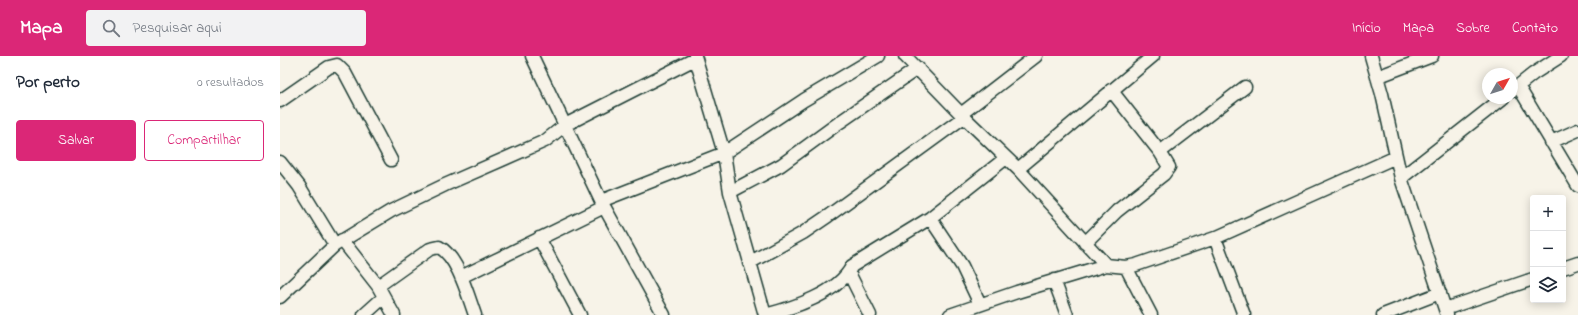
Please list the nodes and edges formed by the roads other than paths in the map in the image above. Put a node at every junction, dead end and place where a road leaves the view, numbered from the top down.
1 (532, 56) edge
2 (878, 56) edge
3 (907, 56) edge
4 (1036, 56) edge
5 (1153, 56) edge
6 (1370, 56) edge
7 (1432, 56) edge
8 (1561, 56) edge
9 (695, 58) edge
10 (918, 68) junction
11 (1377, 77) junction
12 (1245, 86) dead end
13 (1518, 86) edge
14 (1111, 90) junction
15 (1518, 92) edge
16 (280, 101) edge
17 (1495, 104) edge
18 (963, 116) junction
19 (565, 125) junction
20 (1578, 130) edge
21 (1552, 142) junction
22 (1160, 152) junction
23 (724, 153) junction
24 (1396, 157) junction
25 (1006, 158) junction
26 (391, 160) dead end
27 (280, 162) edge
28 (1018, 169) junction
29 (1401, 178) junction
30 (1578, 186) edge
31 (730, 192) junction
32 (602, 204) junction
33 (930, 218) junction
34 (539, 238) junction
35 (1215, 238) junction
36 (339, 242) junction
37 (1085, 243) junction
38 (749, 263) junction
39 (1578, 263) edge
40 (1106, 265) junction
41 (1126, 267) junction
42 (1566, 267) edge
43 (849, 273) junction
44 (460, 277) junction
45 (1054, 280) junction
46 (1530, 280) edge
47 (381, 291) junction
48 (1440, 293) junction
49 (280, 297) edge
50 (980, 304) junction
51 (1446, 312) edge
52 (364, 315) edge
53 (394, 315) edge
54 (475, 315) edge
55 (580, 315) edge
56 (664, 315) edge
57 (765, 315) edge
58 (870, 315) edge
59 (950, 315) edge
60 (1067, 315) edge
61 (1151, 315) edge
62 (1244, 315) edge
63 (1383, 315) edge

1 - 19 street
2 - 23 street
3 - 10 street
4 - 18 street
5 - 14 street
6 - 11 street
7 - 11 street
8 - 13 street
9 - 19 street
9 - 23 street
10 - 18 street
10 - 31 street
11 - 24 street
12 - 22 street
14 - 22 street
14 - 28 street
15 - 21 street
16 - 26 street
17 - 29 street
18 - 25 street
18 - 38 street
19 - 32 street
19 - 36 street
20 - 21 street
21 - 30 street
22 - 37 street
23 - 31 street
23 - 32 street
24 - 29 street
24 - 35 street
25 - 28 street
25 - 33 street
27 - 36 street
28 - 37 street
29 - 48 street
31 - 38 street
32 - 34 street
32 - 56 street
33 - 43 street
33 - 50 street
34 - 44 street
34 - 55 street
35 - 41 street
35 - 62 street
36 - 47 street
36 - 49 street
37 - 40 street
38 - 57 street
39 - 42 street
40 - 41 street
40 - 45 street
41 - 61 street
43 - 57 street
43 - 58 street
44 - 47 street
44 - 54 street
45 - 50 street
45 - 60 street
46 - 51 street
47 - 52 street
47 - 53 street
48 - 51 street
48 - 63 street
50 - 59 street

